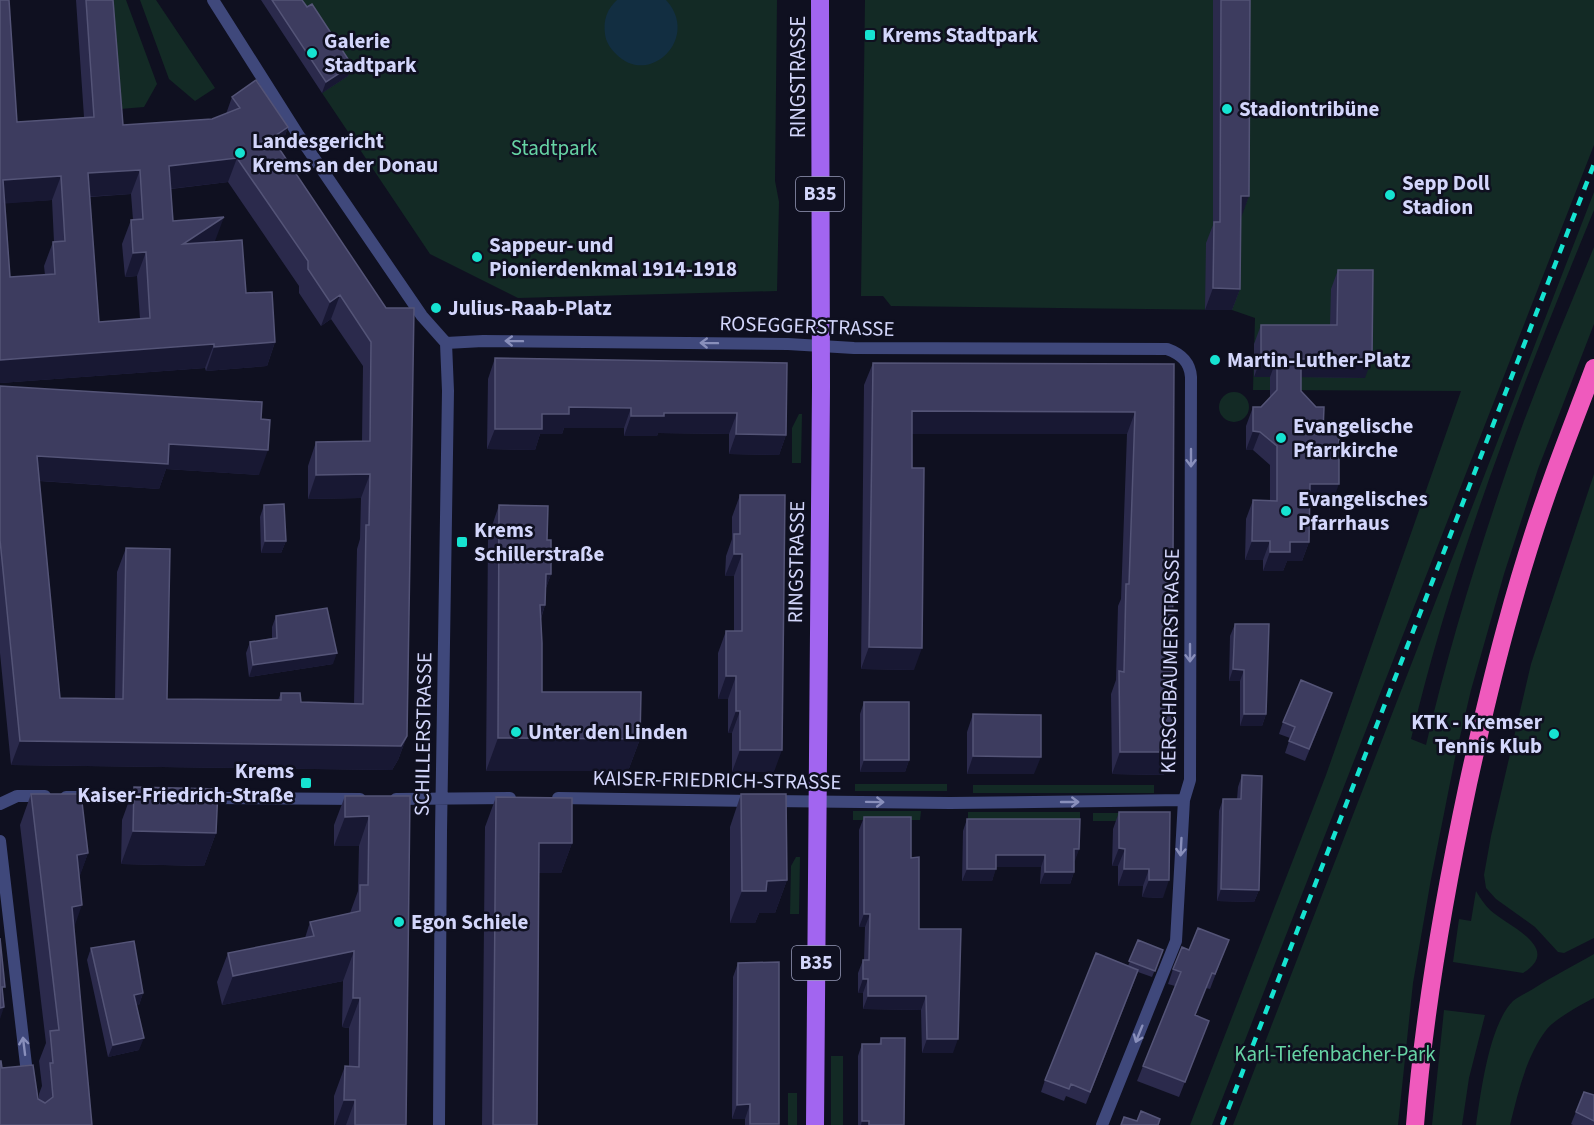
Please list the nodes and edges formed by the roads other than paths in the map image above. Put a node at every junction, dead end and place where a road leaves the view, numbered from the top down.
1 (213, 0) edge
2 (820, 0) edge
3 (446, 343) junction
4 (820, 346) junction
5 (1594, 368) edge
6 (1191, 399) joint
7 (154, 797) edge
8 (189, 798) edge
9 (443, 798) junction
10 (523, 798) edge
11 (547, 798) edge
12 (1184, 800) junction
13 (816, 801) junction
14 (0, 804) edge
15 (0, 841) edge
16 (29, 1090) edge
17 (439, 1125) edge
18 (815, 1125) edge
19 (1102, 1125) edge
20 (1415, 1125) edge

1 - 3 street
2 - 4 main road, RINGSTRASSE / B35
4 -> 3 street, ROSEGGERSTRASSE
3 - 9 street, SCHILLERSTRASSE
4 - 6 street, ROSEGGERSTRASSE
4 - 13 main road, RINGSTRASSE / B35
5 - 20 highway
6 -> 12 street, KERSCHBAUMERSTRASSE
7 - 14 street
8 - 9 street
9 - 10 street
9 - 17 street, SCHILLERSTRASSE
11 - 13 street, KAISER-FRIEDRICH-STRASSE
13 -> 12 street, KAISER-FRIEDRICH-STRASSE
12 -> 19 street, KERSCHBAUMERSTRASSE
13 - 18 main road, RINGSTRASSE / B35
16 -> 15 street

